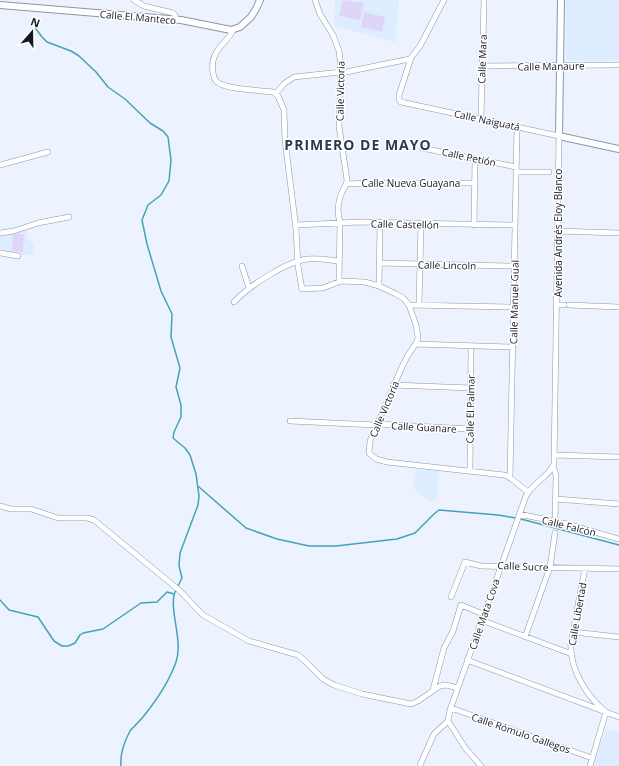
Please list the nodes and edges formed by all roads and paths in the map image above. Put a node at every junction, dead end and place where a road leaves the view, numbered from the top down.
1 (134, 0) edge
2 (260, 0) edge
3 (315, 0) edge
4 (444, 0) edge
5 (484, 0) edge
6 (561, 0) edge
7 (0, 5) edge
8 (176, 20) junction
9 (233, 30) junction
10 (411, 58) junction
11 (619, 65) edge
12 (482, 66) junction
13 (560, 66) junction
14 (341, 72) junction
15 (276, 93) junction
16 (481, 119) junction
17 (517, 127) junction
18 (559, 136) junction
19 (422, 148) dead end
20 (619, 149) edge
21 (48, 152) dead end
22 (475, 159) junction
23 (0, 165) edge
24 (516, 169) junction
25 (549, 172) dead end
26 (347, 184) junction
27 (475, 184) junction
28 (68, 217) dead end
29 (340, 222) junction
30 (380, 223) junction
31 (422, 224) junction
32 (296, 225) junction
33 (474, 225) junction
34 (514, 226) junction
35 (558, 231) junction
36 (0, 233) edge
37 (619, 233) edge
38 (0, 253) edge
39 (18, 256) dead end
40 (339, 261) junction
41 (298, 262) junction
42 (379, 263) junction
43 (420, 264) junction
44 (242, 266) dead end
45 (514, 266) junction
46 (339, 281) junction
47 (379, 286) junction
48 (249, 288) junction
49 (234, 302) dead end
50 (409, 305) junction
51 (419, 305) junction
52 (557, 305) junction
53 (514, 307) junction
54 (619, 307) edge
55 (416, 344) junction
56 (471, 346) junction
57 (513, 347) junction
58 (393, 386) junction
59 (471, 388) junction
60 (290, 421) dead end
61 (377, 425) junction
62 (470, 429) junction
63 (554, 455) junction
64 (619, 457) edge
65 (553, 466) junction
66 (470, 471) junction
67 (510, 478) junction
68 (528, 492) junction
69 (556, 499) junction
70 (619, 504) edge
71 (0, 506) edge
72 (519, 514) junction
73 (555, 522) junction
74 (555, 534) dead end
75 (619, 539) edge
76 (501, 566) junction
77 (550, 567) junction
78 (585, 568) junction
79 (619, 569) edge
80 (451, 597) dead end
81 (484, 614) junction
82 (481, 620) junction
83 (573, 632) junction
84 (525, 637) junction
85 (619, 637) edge
86 (572, 654) junction
87 (468, 660) junction
88 (458, 688) junction
89 (433, 690) junction
90 (451, 708) junction
91 (606, 712) junction
92 (619, 716) edge
93 (448, 721) junction
94 (592, 758) junction
95 (420, 765) dead end
96 (481, 766) edge
97 (590, 766) edge

1 - 8 street
2 - 9 street
3 - 14 street, Calle Victoria
4 - 10 street
5 - 12 street, Calle Mara
6 - 13 street, Avenida Andrés Eloy Blanco
7 - 8 street, Calle El Manteco
8 - 9 street, Calle El Manteco
9 - 15 street
10 - 14 street
10 - 16 street, Calle Naiguatá
11 - 13 street, Calle Manaure
12 - 13 street, Calle Manaure
12 - 16 street, Calle Mara
13 - 18 street, Avenida Andrés Eloy Blanco
14 - 15 street
14 - 26 street, Calle Victoria
15 - 32 street
16 - 17 street, Calle Naiguatá
17 - 18 street, Calle Naiguatá
17 - 24 street, Calle Manuel Gual
18 - 20 street, Calle Naiguatá
18 - 35 street, Avenida Andrés Eloy Blanco
19 - 22 street, Calle Petión
21 - 23 street
22 - 24 street, Calle Petión
22 - 27 street
24 - 25 street, Calle Petión
24 - 34 street, Calle Manuel Gual
26 - 27 street, Calle Nueva Guayana
26 - 29 street, Calle Victoria
27 - 33 street
28 - 36 street
29 - 30 street, Calle Castellón
29 - 32 street, Calle Castellón
29 - 40 street, Calle Victoria
30 - 31 street, Calle Castellón
30 - 42 street
31 - 33 street, Calle Castellón
31 - 43 street
32 - 41 street
33 - 34 street, Calle Castellón
34 - 45 street, Calle Manuel Gual
35 - 37 street
35 - 52 street, Avenida Andrés Eloy Blanco
38 - 39 street
40 - 41 street
40 - 46 street, Calle Victoria
41 - 46 street
41 - 48 street
42 - 43 street, Calle Lincoln
42 - 47 street
43 - 45 street, Calle Lincoln
43 - 51 street
44 - 48 street
45 - 53 street, Calle Manuel Gual
46 - 47 street
47 - 50 street
48 - 49 street
50 - 51 street
50 - 55 street
51 - 53 street
52 - 54 street
52 - 63 street, Avenida Andrés Eloy Blanco
53 - 57 street, Calle Manuel Gual
55 - 56 street
55 - 58 street, Calle Victoria
56 - 57 street
56 - 59 street, Calle El Palmar
57 - 67 street, Calle Manuel Gual
58 - 59 street
58 - 61 street, Calle Victoria
59 - 62 street, Calle El Palmar
60 - 61 street, Calle Guanare
61 - 62 street, Calle Guanare
61 - 66 street, Calle Victoria
62 - 66 street, Calle El Palmar
63 - 64 street
63 - 65 street, Avenida Andrés Eloy Blanco
65 - 68 street, Calle Mata Cova
65 - 69 street, Avenida Andrés Eloy Blanco
66 - 67 street, Calle Victoria
67 - 68 street, Calle Victoria
68 - 72 street, Calle Mata Cova
69 - 70 street
69 - 73 street, Avenida Andrés Eloy Blanco
71 - 89 street
72 - 73 street, Calle Falcón
72 - 76 street, Calle Mata Cova
73 - 75 street, Calle Falcón
74 - 77 street
76 - 77 street, Calle Sucre
76 - 80 street, Calle Sucre
76 - 81 street, Calle Mata Cova
77 - 78 street, Calle Sucre
77 - 84 street
78 - 79 street, Calle Sucre
78 - 83 street, Calle Libertad
81 - 82 street, Calle Mata Cova
81 - 89 street
82 - 84 street
82 - 87 street, Calle Mata Cova
83 - 85 street
83 - 86 street, Calle Libertad
84 - 86 street
86 - 91 street, Calle Libertad
87 - 88 street, Calle Mata Cova
87 - 91 street
88 - 89 street
88 - 90 street, Calle Mata Cova
90 - 93 street, Calle Mata Cova
90 - 94 street, Calle Rómulo Gallegos
91 - 92 street
91 - 94 street
93 - 95 street
93 - 96 street
94 - 97 street

